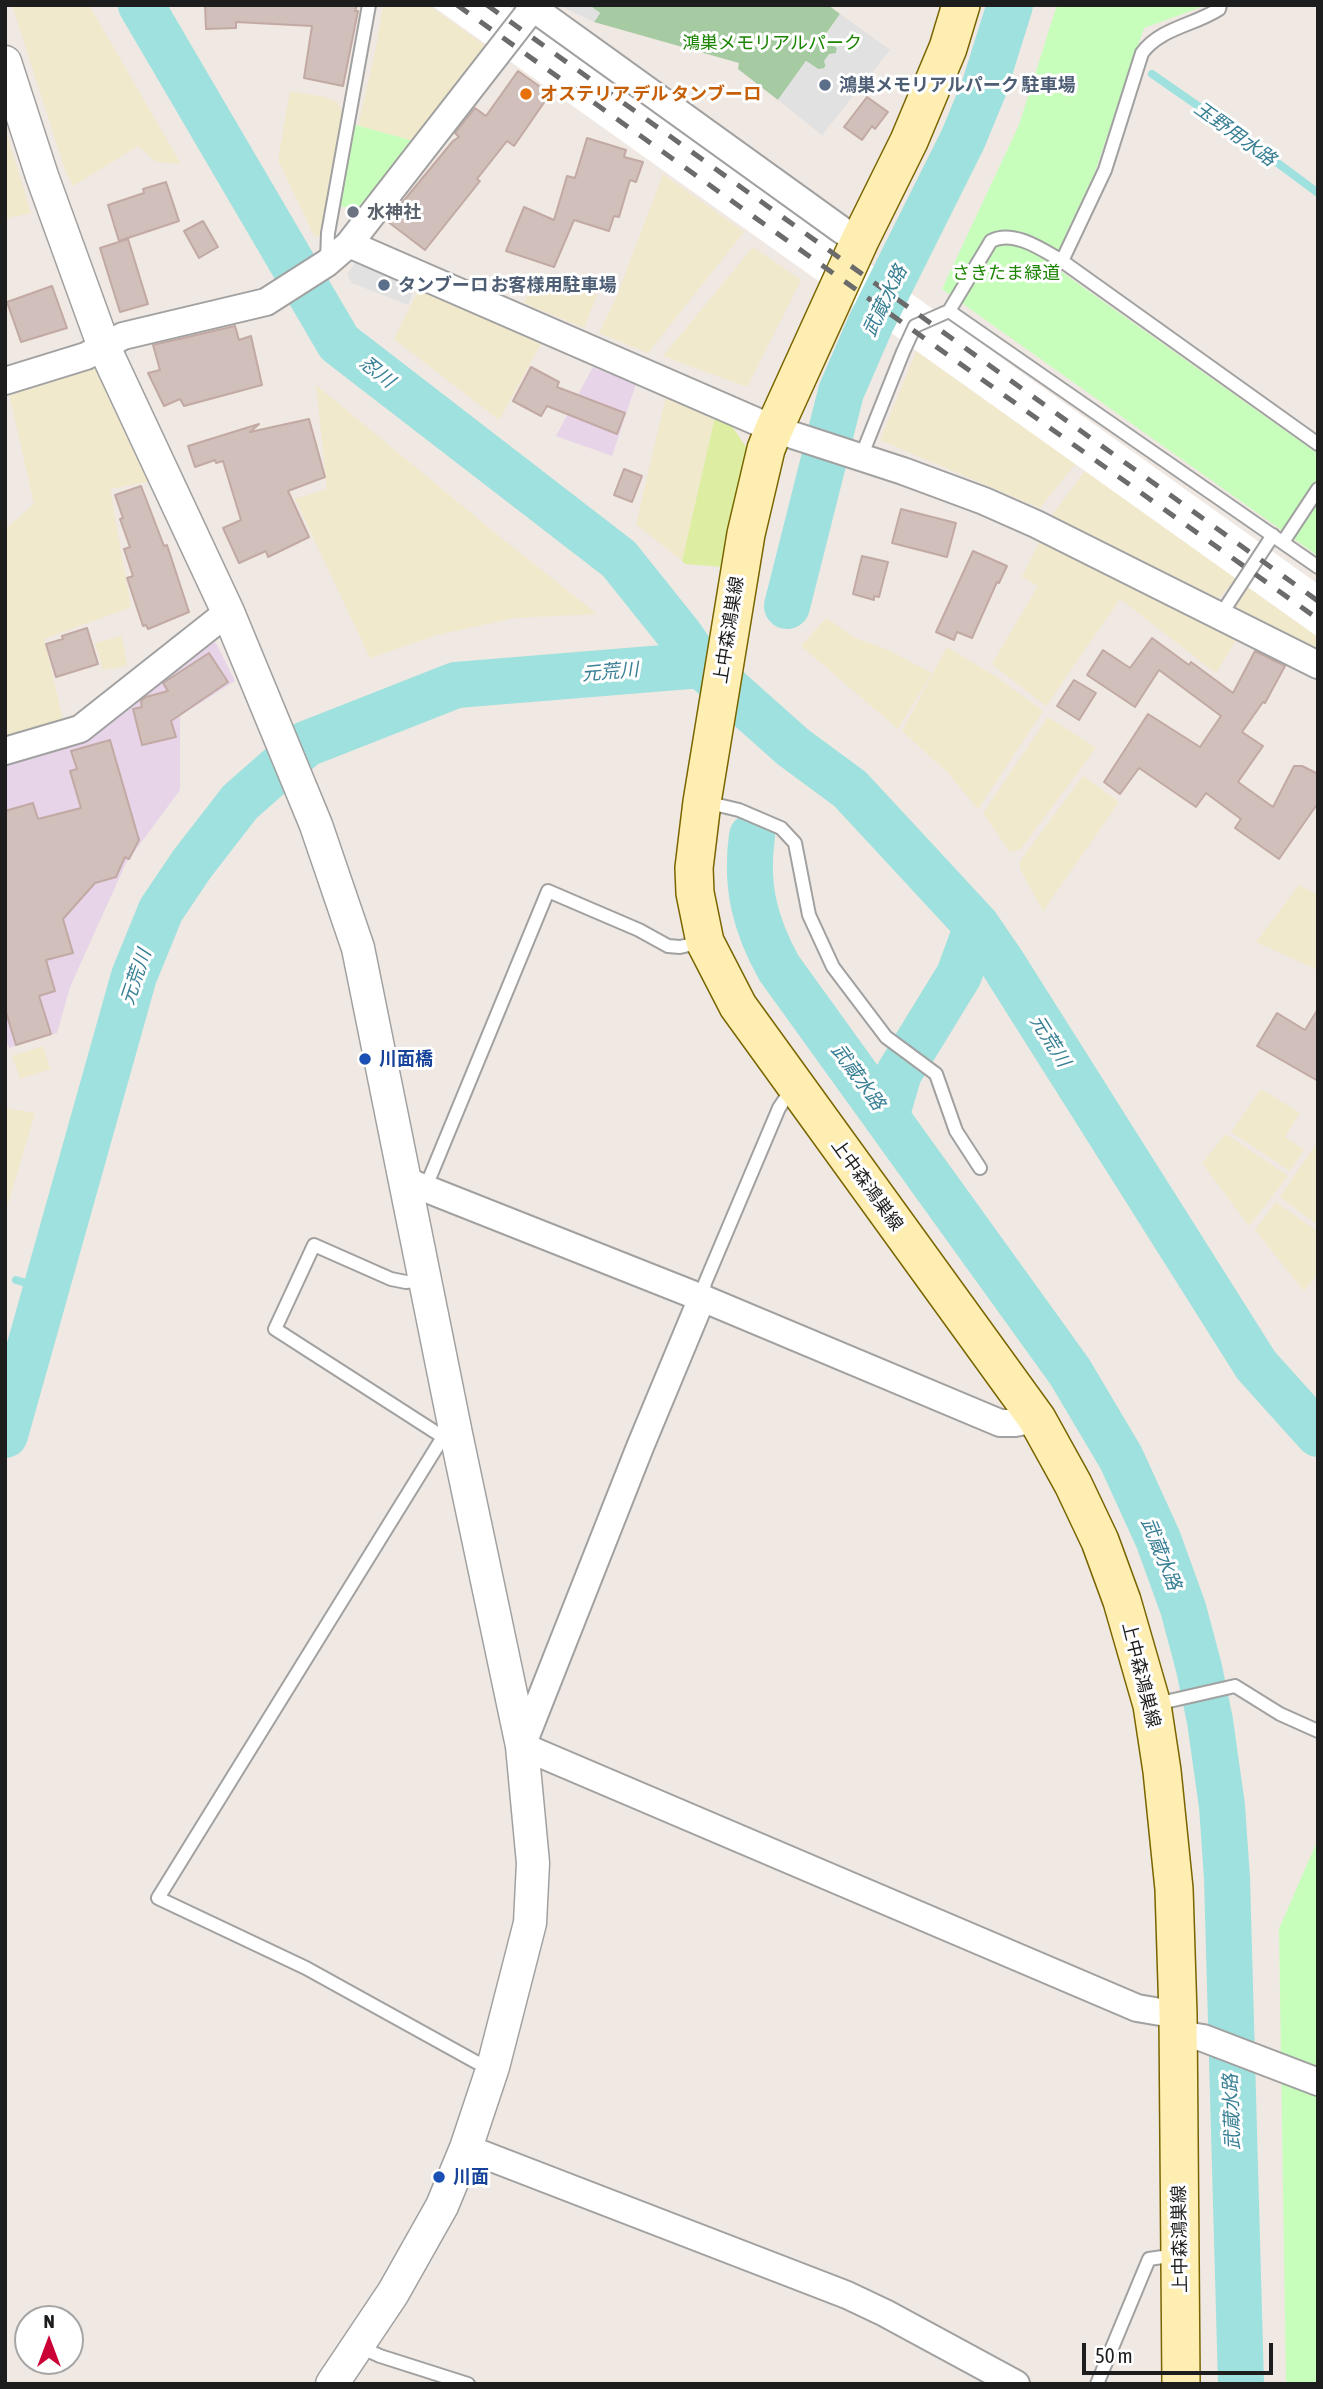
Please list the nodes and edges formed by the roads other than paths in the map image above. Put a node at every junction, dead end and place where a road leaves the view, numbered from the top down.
1 (369, 5) edge
2 (961, 5) edge
3 (1220, 5) edge
4 (533, 6) edge
5 (5, 62) edge
6 (860, 240) junction
7 (349, 244) junction
8 (1062, 261) junction
9 (327, 264) junction
10 (949, 311) junction
11 (104, 347) junction
12 (5, 381) edge
13 (786, 433) junction
14 (1318, 444) edge
15 (854, 455) junction
16 (1318, 489) edge
17 (1278, 538) junction
18 (1318, 567) edge
19 (228, 612) junction
20 (1220, 616) junction
21 (1318, 665) edge
22 (5, 751) edge
23 (703, 791) junction
24 (705, 942) junction
25 (797, 1090) junction
26 (980, 1168) dead end
27 (415, 1185) junction
28 (425, 1279) junction
29 (702, 1298) junction
30 (1037, 1419) junction
31 (449, 1436) junction
32 (1166, 1701) junction
33 (1318, 1731) edge
34 (522, 1746) junction
35 (1186, 2029) junction
36 (493, 2067) junction
37 (1318, 2082) edge
38 (466, 2148) junction
39 (1180, 2255) junction
40 (358, 2346) junction
41 (332, 2384) edge
42 (468, 2384) edge
43 (1016, 2384) edge
44 (1097, 2384) edge
45 (1181, 2384) edge

1 - 9 lane
2 - 6 main road, 上中森鴻巣線
3 - 8 lane
4 - 6 street
4 - 7 street
5 - 11 street
6 - 13 main road, 上中森鴻巣線
7 - 9 street
7 - 13 street
8 - 10 lane
8 - 14 lane
9 - 11 street
10 - 15 lane
10 - 17 lane
11 - 12 street
11 - 19 street
13 - 15 street
13 - 23 main road, 上中森鴻巣線
15 - 20 street
16 - 17 lane
17 - 18 lane
17 - 20 lane
19 - 22 street
19 - 27 street
20 - 21 street
23 - 24 main road, 上中森鴻巣線
23 - 26 lane
24 - 25 main road, 上中森鴻巣線
24 - 27 lane
25 - 29 lane
25 - 30 main road, 上中森鴻巣線
27 - 28 street
27 - 29 street
28 - 31 street
28 - 31 lane
29 - 30 street
29 - 34 street
30 - 32 main road, 上中森鴻巣線
31 - 34 street
31 - 36 lane
32 - 33 lane
32 - 35 main road, 上中森鴻巣線
34 - 35 street
34 - 36 street
35 - 37 street
35 - 39 main road, 上中森鴻巣線
36 - 38 street
38 - 40 street
38 - 43 street
39 - 44 lane
39 - 45 main road, 上中森鴻巣線
40 - 41 street
40 - 42 lane

